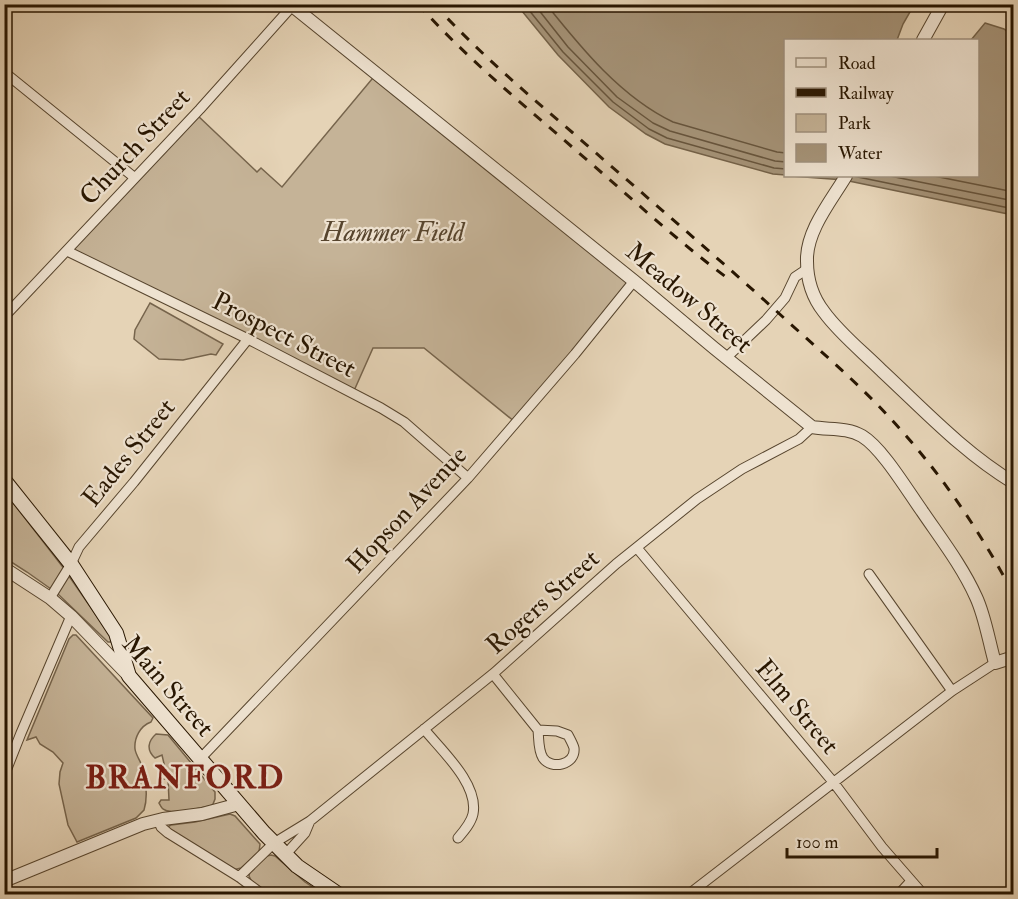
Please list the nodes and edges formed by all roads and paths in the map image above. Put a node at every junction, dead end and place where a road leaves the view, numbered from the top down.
1 (943, 4) edge
2 (292, 5) edge
3 (924, 39) edge
4 (4, 72) edge
5 (845, 177) edge
6 (135, 178) junction
7 (67, 251) junction
8 (807, 268) junction
9 (634, 281) junction
10 (4, 317) edge
11 (248, 339) junction
12 (726, 358) junction
13 (812, 427) junction
14 (468, 478) junction
15 (4, 480) edge
16 (1014, 483) edge
17 (637, 548) junction
18 (70, 564) junction
19 (4, 568) edge
20 (869, 574) dead end
21 (50, 598) junction
22 (71, 616) junction
23 (1014, 657) edge
24 (995, 663) junction
25 (493, 674) junction
26 (129, 676) junction
27 (952, 691) junction
28 (424, 729) junction
29 (538, 730) junction
30 (200, 759) junction
31 (4, 776) edge
32 (834, 783) junction
33 (238, 804) junction
34 (159, 820) junction
35 (310, 821) junction
36 (458, 838) dead end
37 (274, 843) junction
38 (285, 855) junction
39 (239, 877) junction
40 (4, 881) edge
41 (911, 881) junction
42 (262, 894) edge
43 (338, 894) edge
44 (689, 894) edge
45 (899, 894) edge
46 (923, 894) edge

1 - 3 street
2 - 6 street, Church Street
2 - 9 street, Meadow Street
4 - 6 street
5 - 8 street
6 - 7 street, Church Street
7 - 10 street, Church Street
7 - 11 street, Prospect Street
8 - 12 street
8 - 16 street
9 - 12 street, Meadow Street
9 - 14 street, Hopson Avenue
11 - 14 street, Prospect Street
11 - 18 street, Eades Street
12 - 13 street, Meadow Street
13 - 17 street, Rogers Street
13 - 24 street
14 - 30 street, Hopson Avenue
15 - 18 main road
17 - 25 street, Rogers Street
17 - 32 street, Elm Street
18 - 21 street, Eades Street
18 - 26 main road
19 - 21 street, Main Street
20 - 27 street
21 - 22 street, Main Street
22 - 26 street, Main Street
22 - 31 street
23 - 24 street
24 - 27 street
25 - 28 street, Rogers Street
25 - 29 street
26 - 30 main road, Main Street
27 - 32 street
28 - 35 street, Rogers Street
28 - 36 street
29 - 29 street
30 - 33 main road, Main Street
32 - 41 street, Elm Street
32 - 44 street
33 - 34 street
33 - 37 main road, Main Street
34 - 39 street
34 - 40 street
35 - 37 street, Rogers Street
35 - 38 street, Rogers Street
37 - 38 main road, Main Street
37 - 39 street, Rogers Street
38 - 43 main road, Main Street
39 - 42 street
41 - 45 street
41 - 46 street, Elm Street

